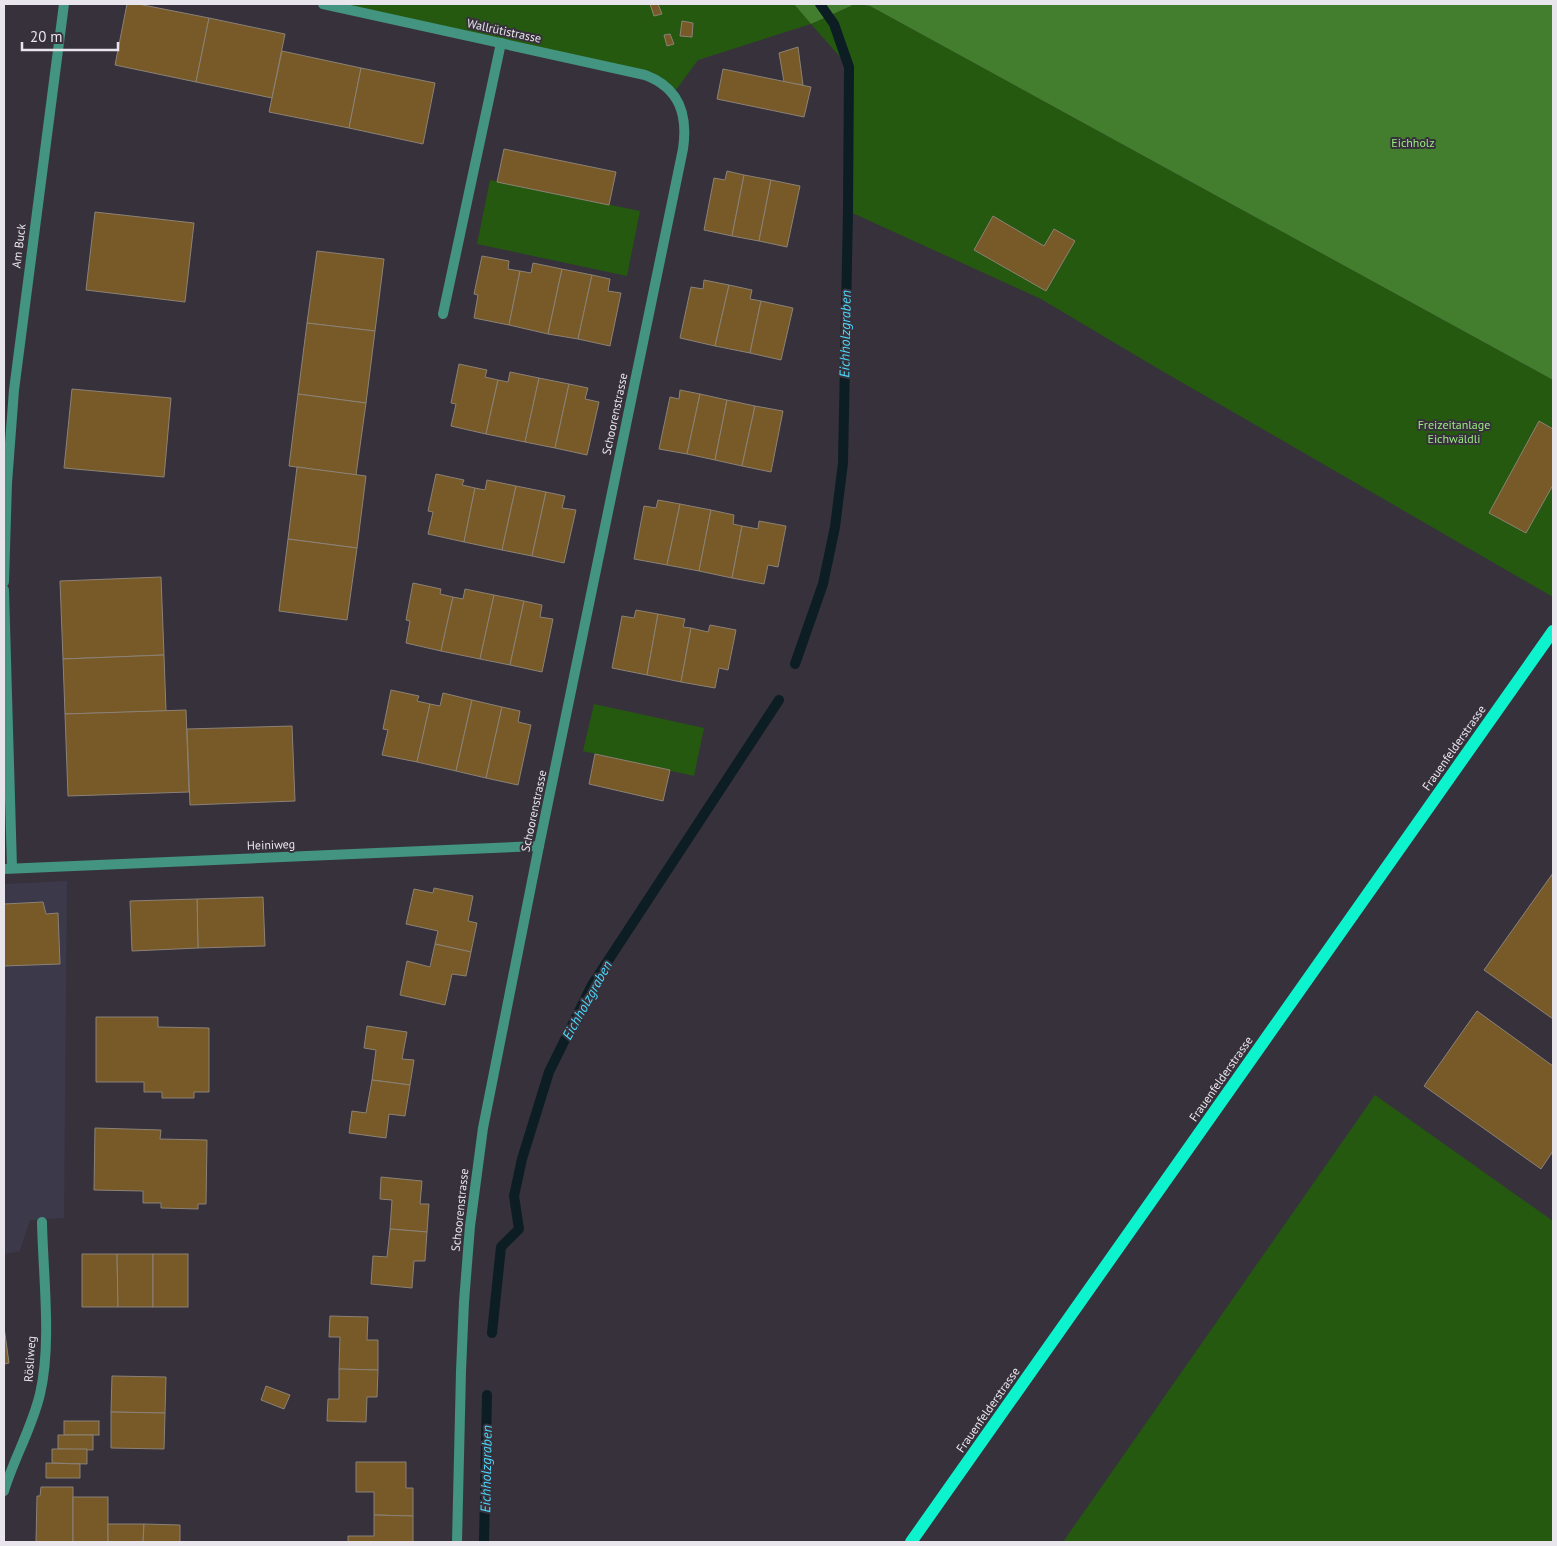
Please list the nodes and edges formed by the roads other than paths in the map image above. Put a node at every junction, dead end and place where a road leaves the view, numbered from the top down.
1 (64, 4) edge
2 (323, 4) edge
3 (501, 43) junction
4 (673, 94) joint
5 (443, 314) dead end
6 (4, 582) edge
7 (4, 590) edge
8 (1553, 631) edge
9 (539, 846) junction
10 (8, 869) edge
11 (42, 1222) dead end
12 (4, 1491) edge
13 (457, 1542) edge
14 (911, 1542) edge

1 - 6 street, Am Buck
2 - 3 street, Wallrütistrasse
3 - 4 street, Wallrütistrasse
3 - 5 street
4 - 9 street, Schoorenstrasse
7 - 10 street
8 - 14 main road, Frauenfelderstrasse
9 - 10 street, Heiniweg
9 - 13 street, Schoorenstrasse
11 - 12 street, Rösliweg

